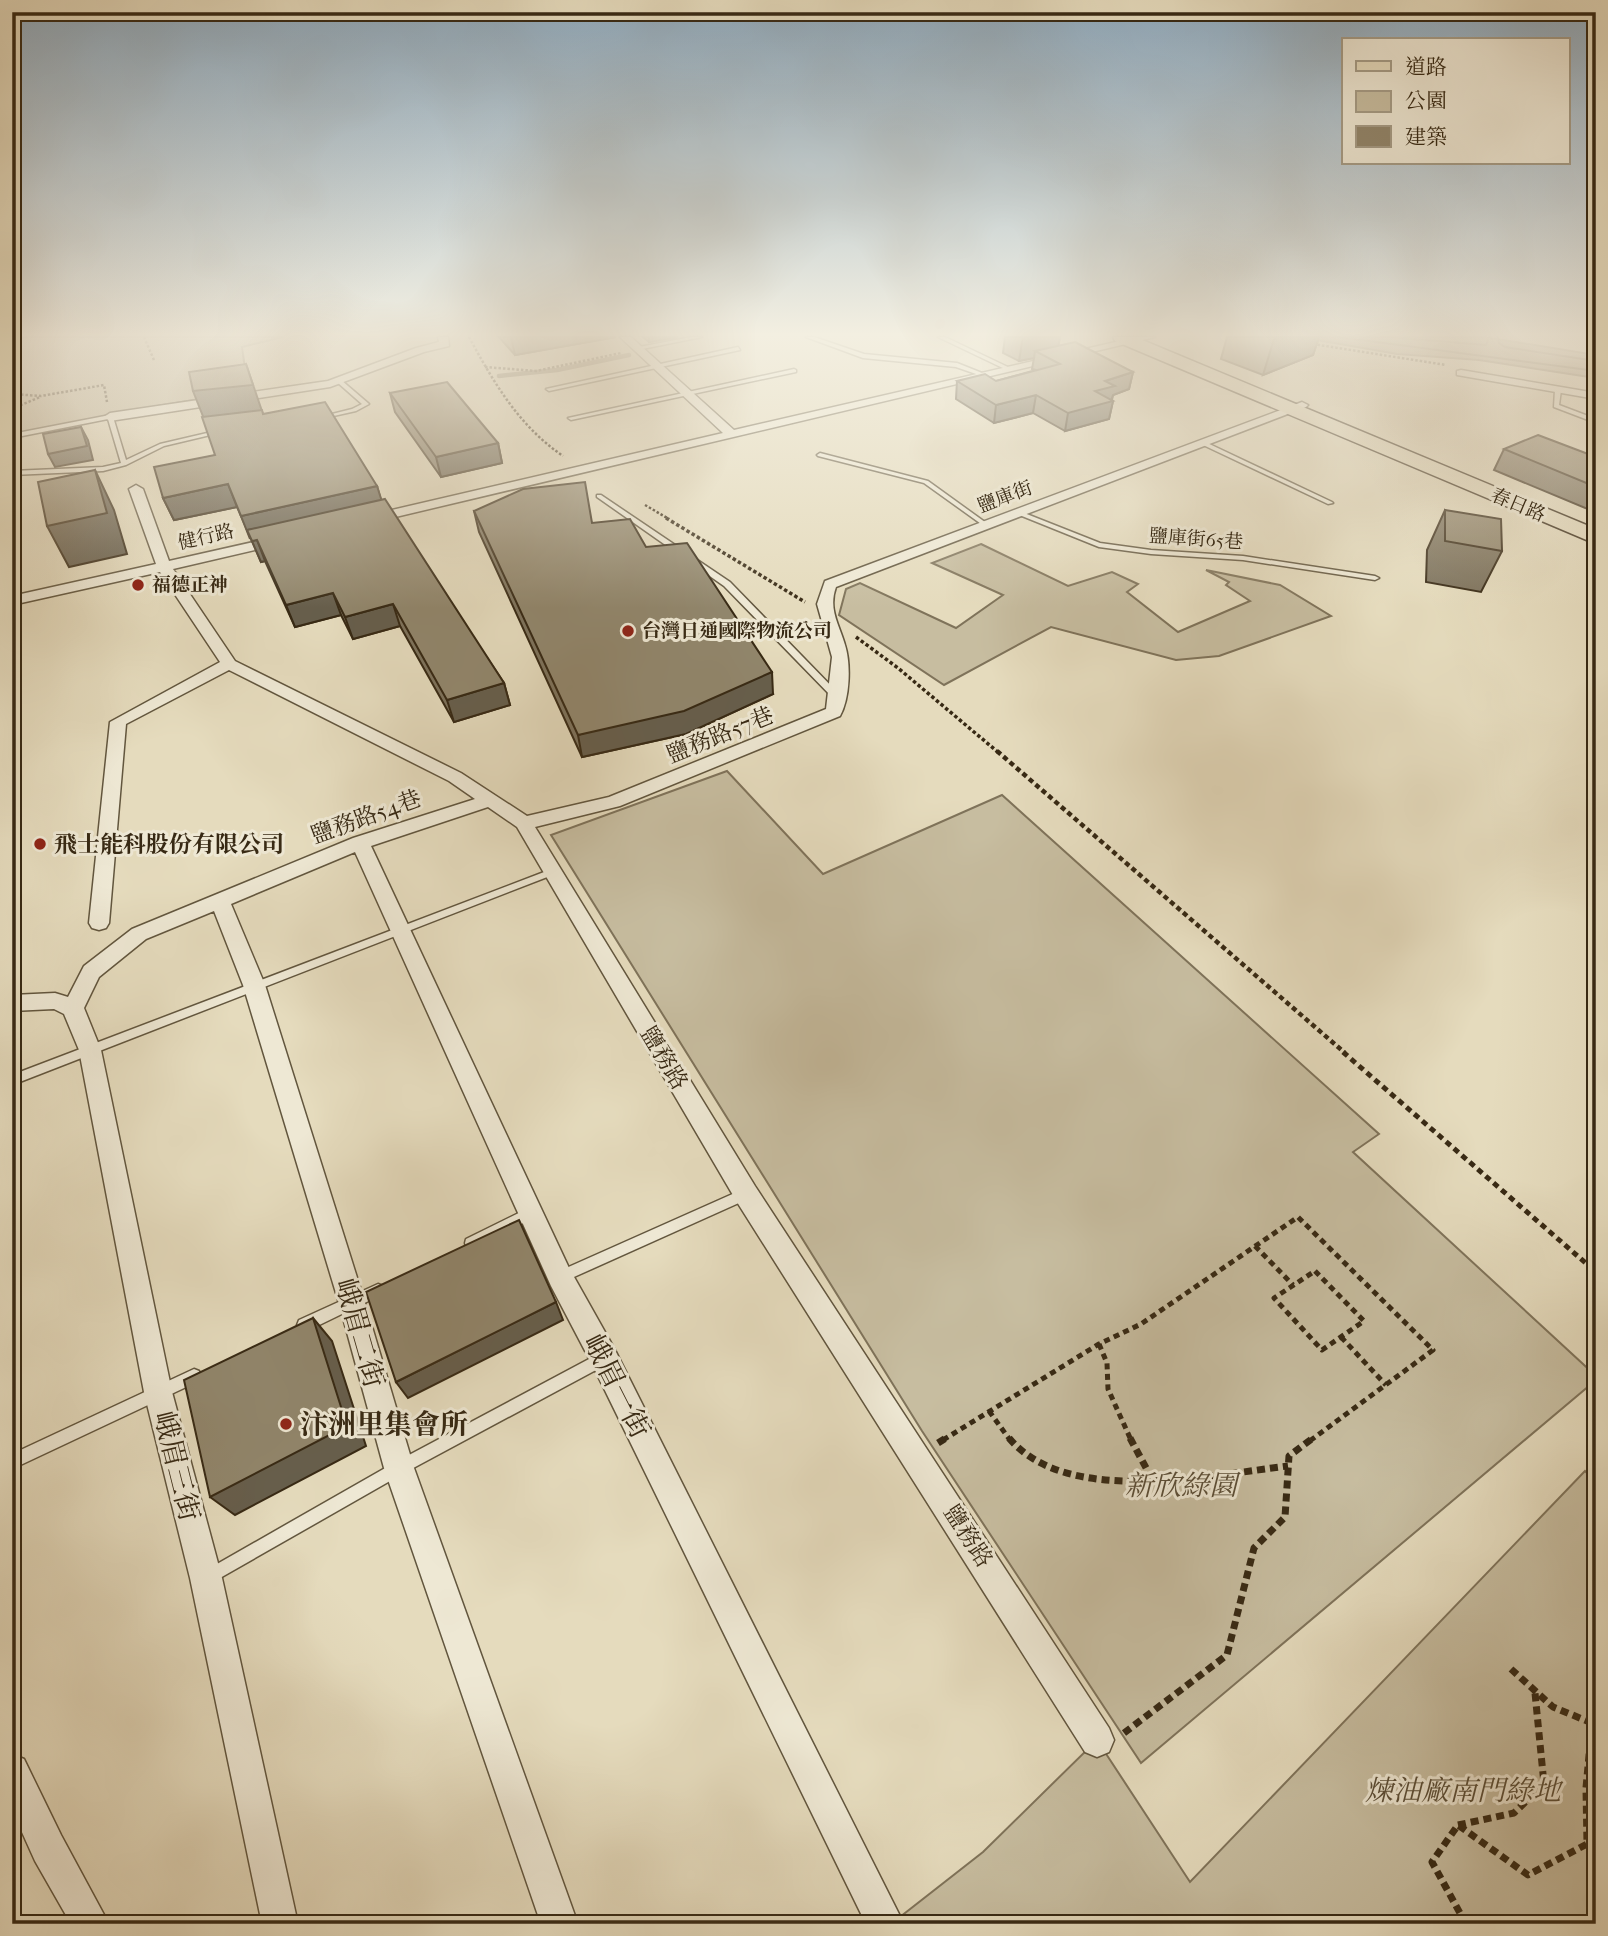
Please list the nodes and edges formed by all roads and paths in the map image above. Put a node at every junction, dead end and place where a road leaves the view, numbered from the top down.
1 (57, 427) edge
2 (113, 427) edge
3 (530, 427) edge
4 (724, 427) edge
5 (755, 427) edge
6 (1243, 427) edge
7 (1342, 427) edge
8 (1347, 427) edge
9 (233, 431) edge
10 (730, 433) junction
11 (12, 436) edge
12 (1203, 443) junction
13 (820, 455) dead end
14 (571, 461) dead end
15 (124, 464) junction
16 (12, 473) edge
17 (136, 489) dead end
18 (599, 496) dead end
19 (634, 499) dead end
20 (1330, 503) dead end
21 (1019, 513) junction
22 (358, 522) edge
23 (986, 525) junction
24 (1596, 525) edge
25 (291, 537) edge
26 (1596, 537) edge
27 (164, 566) junction
28 (1375, 578) dead end
29 (12, 601) edge
30 (805, 602) dead end
31 (846, 630) dead end
32 (229, 663) junction
33 (836, 696) junction
34 (491, 800) junction
35 (524, 823) junction
36 (359, 843) junction
37 (552, 872) junction
38 (219, 900) junction
39 (99, 923) dead end
40 (402, 930) junction
41 (254, 985) junction
42 (12, 1003) edge
43 (73, 1008) junction
44 (90, 1049) junction
45 (12, 1080) edge
46 (746, 1194) junction
47 (531, 1213) junction
48 (1255, 1245) junction
49 (459, 1249) edge
50 (1596, 1272) edge
51 (560, 1277) junction
52 (388, 1285) edge
53 (1293, 1286) junction
54 (352, 1303) junction
55 (292, 1331) edge
56 (1341, 1337) junction
57 (1099, 1344) junction
58 (604, 1358) junction
59 (206, 1370) edge
60 (1386, 1385) junction
61 (158, 1392) junction
62 (989, 1410) junction
63 (917, 1456) junction
64 (12, 1462) edge
65 (1288, 1465) junction
66 (399, 1468) junction
67 (1152, 1479) junction
68 (206, 1578) junction
69 (1511, 1670) dead end
70 (1535, 1693) junction
71 (1594, 1721) edge
72 (1105, 1740) joint
73 (12, 1771) edge
74 (1458, 1825) junction
75 (91, 1924) edge
76 (280, 1924) edge
77 (561, 1924) edge
78 (886, 1924) edge
79 (1466, 1924) edge

1 - 11 lane
2 - 15 lane
3 - 14 path
4 - 10 street
5 - 10 street
6 - 12 street, 鹽庫街
7 - 26 main road, 春日路
8 - 24 main road, 春日路
9 - 15 lane
10 - 22 street
12 - 20 lane
12 - 21 street, 鹽庫街
13 - 23 lane
15 - 16 lane
17 - 27 street, 鹽務路
18 - 33 lane
19 - 30 path
21 - 23 street, 鹽庫街
21 - 28 lane, 鹽庫街65巷
23 - 33 street, 鹽庫街
25 - 27 street, 健行路
27 - 29 street, 健行路
27 - 32 street, 鹽務路
31 - 50 path
32 - 34 street, 鹽務路
32 - 39 street
33 - 35 street, 鹽務路57巷
34 - 35 street, 鹽務路
34 - 36 street, 鹽務路54巷
35 - 37 street, 鹽務路
36 - 38 street, 鹽務路54巷
36 - 40 street, 峨眉一街
37 - 40 lane
37 - 46 street, 鹽務路
38 - 41 street, 峨眉二街
38 - 43 street, 鹽務路54巷
40 - 41 lane
40 - 47 street, 峨眉一街
41 - 44 lane
41 - 54 street, 峨眉二街
42 - 43 street
43 - 44 street, 峨眉三街
44 - 45 lane
44 - 61 street, 峨眉三街
46 - 51 lane
46 - 63 street, 鹽務路
47 - 49 lane
47 - 51 street, 峨眉一街
48 - 53 path
48 - 57 path
48 - 60 path
51 - 58 street, 峨眉一街
52 - 54 lane
53 - 56 path
53 - 56 path
54 - 55 lane
54 - 66 street, 峨眉二街
56 - 60 path
57 - 62 path
57 - 67 path
58 - 66 lane
58 - 78 street, 峨眉一街
59 - 61 lane
60 - 65 path
61 - 64 lane
61 - 68 street, 峨眉三街
62 - 63 path
62 - 67 path
63 - 72 street, 鹽務路
65 - 67 path
65 - 72 path
66 - 68 lane
66 - 77 street, 峨眉二街
68 - 76 street, 峨眉三街
69 - 70 path
70 - 71 path
70 - 74 path
71 - 74 path
73 - 75 street
74 - 79 path

